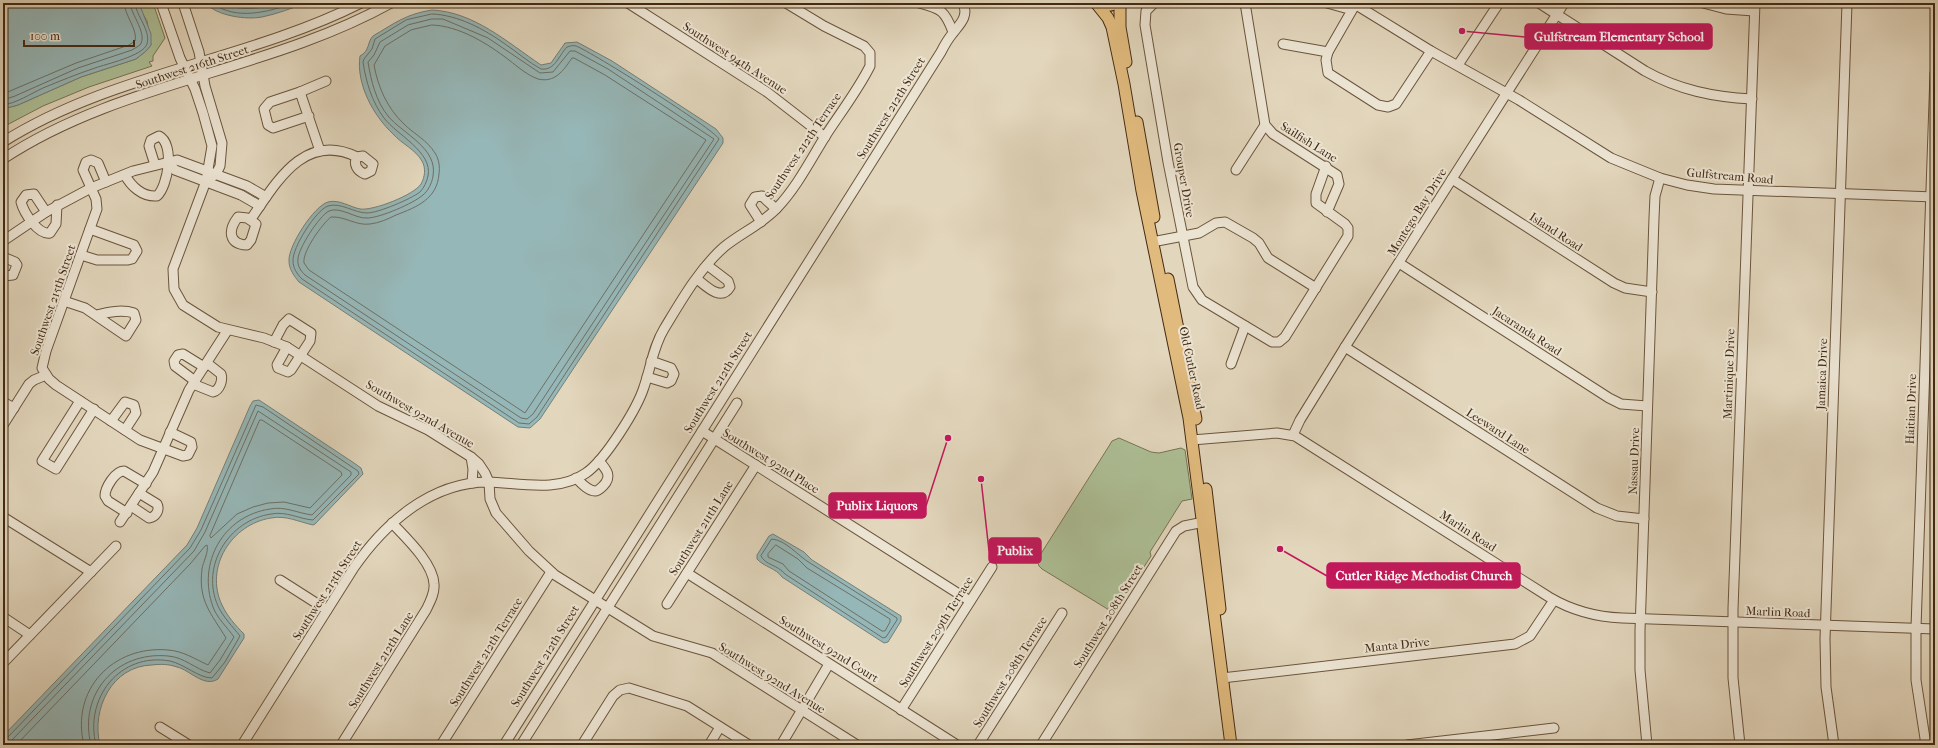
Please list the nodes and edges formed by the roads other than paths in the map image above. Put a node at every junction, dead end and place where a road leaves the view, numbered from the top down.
1 (161, 3) edge
2 (183, 3) edge
3 (361, 3) edge
4 (391, 3) edge
5 (628, 3) edge
6 (786, 3) edge
7 (919, 3) edge
8 (963, 3) edge
9 (1096, 3) edge
10 (1116, 3) edge
11 (1120, 3) edge
12 (1154, 3) edge
13 (1245, 3) edge
14 (1327, 3) edge
15 (1499, 3) edge
16 (1539, 3) edge
17 (1564, 3) edge
18 (1703, 3) edge
19 (1847, 3) edge
20 (1354, 4) edge
21 (1754, 7) edge
22 (1557, 14) junction
23 (953, 32) junction
24 (1283, 44) dead end
25 (1431, 51) junction
26 (1328, 52) junction
27 (201, 62) junction
28 (1458, 65) junction
29 (183, 68) junction
30 (1935, 73) edge
31 (203, 76) junction
32 (190, 80) junction
33 (326, 81) dead end
34 (300, 92) junction
35 (1507, 93) junction
36 (1752, 99) junction
37 (309, 116) junction
38 (1265, 126) junction
39 (825, 137) junction
40 (3, 142) edge
41 (320, 151) junction
42 (357, 156) dead end
43 (3, 159) edge
44 (169, 163) junction
45 (155, 165) junction
46 (1326, 166) junction
47 (1236, 170) dead end
48 (212, 172) junction
49 (125, 175) junction
50 (1660, 178) junction
51 (1452, 179) junction
52 (206, 181) junction
53 (106, 182) junction
54 (91, 188) junction
55 (1748, 191) junction
56 (1840, 194) junction
57 (266, 197) junction
58 (1933, 197) edge
59 (57, 205) junction
60 (260, 206) junction
61 (776, 209) junction
62 (46, 212) junction
63 (1327, 212) junction
64 (32, 220) junction
65 (251, 220) dead end
66 (761, 222) junction
67 (90, 229) junction
68 (1183, 236) junction
69 (3, 241) edge
70 (1156, 241) junction
71 (81, 255) junction
72 (3, 257) edge
73 (1399, 263) junction
74 (707, 265) junction
75 (3, 276) edge
76 (697, 280) junction
77 (1316, 288) junction
78 (1652, 292) junction
79 (64, 301) junction
80 (96, 315) dead end
81 (1245, 326) junction
82 (227, 331) junction
83 (274, 342) junction
84 (287, 346) junction
85 (1345, 347) junction
86 (301, 355) junction
87 (651, 361) junction
88 (1231, 364) dead end
89 (205, 365) junction
90 (46, 375) junction
91 (647, 378) junction
92 (194, 382) junction
93 (80, 401) junction
94 (3, 402) edge
95 (737, 403) dead end
96 (1647, 406) junction
97 (14, 408) junction
98 (94, 409) junction
99 (111, 420) junction
100 (3, 425) edge
101 (125, 430) junction
102 (702, 431) junction
103 (170, 432) junction
104 (1293, 435) junction
105 (714, 438) junction
106 (1196, 439) junction
107 (163, 448) junction
108 (471, 457) junction
109 (599, 461) junction
110 (756, 465) junction
111 (576, 478) junction
112 (489, 482) junction
113 (472, 483) junction
114 (146, 484) junction
115 (139, 493) junction
116 (129, 509) junction
117 (3, 517) edge
118 (1644, 519) junction
119 (120, 522) dead end
120 (1206, 522) junction
121 (392, 523) junction
122 (116, 546) dead end
123 (992, 567) dead end
124 (91, 572) junction
125 (551, 572) junction
126 (687, 573) junction
127 (280, 580) dead end
128 (1554, 600) junction
129 (595, 601) junction
130 (970, 601) junction
131 (667, 604) dead end
132 (607, 609) junction
133 (327, 610) junction
134 (1062, 612) dead end
135 (3, 617) edge
136 (1640, 619) junction
137 (1733, 622) junction
138 (1825, 625) junction
139 (1916, 628) junction
140 (1935, 629) edge
141 (30, 635) junction
142 (3, 663) edge
143 (829, 664) junction
144 (1225, 677) junction
145 (802, 710) junction
146 (901, 710) junction
147 (720, 726) junction
148 (160, 727) dead end
149 (1554, 728) dead end
150 (586, 743) edge
151 (189, 745) edge
152 (242, 745) edge
153 (341, 745) edge
154 (441, 745) edge
155 (504, 745) edge
156 (521, 745) edge
157 (709, 745) edge
158 (749, 745) edge
159 (781, 745) edge
160 (857, 745) edge
161 (957, 745) edge
162 (978, 745) edge
163 (1041, 745) edge
164 (1231, 745) edge
165 (1236, 745) edge
166 (1407, 745) edge
167 (1647, 745) edge
168 (1740, 745) edge
169 (1834, 745) edge
170 (1926, 745) edge

1 - 29 street
2 - 27 street
3 - 27 street, Southwest 216th Street
4 - 31 street, Southwest 216th Street
5 - 39 street, Southwest 94th Avenue
6 - 39 street, Southwest 212th Terrace
7 - 23 street
8 - 23 street, Southwest 212th Street
9 - 10 main road
9 - 70 main road, Old Cutler Road
11 - 70 main road, Old Cutler Road
12 - 68 street, Grouper Drive
13 - 38 street, Sailfish Lane
14 - 20 street
15 - 28 street
16 - 22 street
17 - 22 street, Montego Bay Drive
18 - 21 street
19 - 56 street, Jamaica Drive
20 - 25 street, Gulfstream Road
20 - 26 street
21 - 36 street, Martinique Drive
22 - 35 street, Montego Bay Drive
22 - 36 street
23 - 102 street, Southwest 212th Street
24 - 26 street
25 - 26 street
25 - 28 street, Gulfstream Road
27 - 29 street, Southwest 216th Street
27 - 31 street
28 - 35 street, Gulfstream Road
29 - 32 street
29 - 40 street, Southwest 216th Street
30 - 58 street, Haitian Drive
31 - 32 street, Southwest 216th Street
31 - 48 street
32 - 43 street, Southwest 216th Street
32 - 48 street
33 - 34 street
34 - 37 street
34 - 37 street
35 - 50 street, Gulfstream Road
35 - 51 street, Montego Bay Drive
36 - 55 street, Martinique Drive
37 - 41 street
38 - 46 street, Sailfish Lane
38 - 47 street
39 - 61 street, Southwest 212th Terrace
41 - 42 street
41 - 57 street
44 - 45 street
44 - 45 street
44 - 48 street
44 - 49 street
44 - 52 street
45 - 49 street
46 - 63 street
46 - 63 street, Sailfish Lane
48 - 52 street
48 - 57 street
49 - 53 street
50 - 55 street, Gulfstream Road
50 - 78 street, Nassau Drive
51 - 73 street, Montego Bay Drive
51 - 78 street, Island Road
52 - 60 street
52 - 82 street, Southwest 92nd Avenue
53 - 54 street
53 - 54 street, Southwest 215th Street
54 - 59 street
54 - 67 street, Southwest 215th Street
55 - 56 street, Gulfstream Road
55 - 137 street, Martinique Drive
56 - 58 street, Gulfstream Road
56 - 138 street, Jamaica Drive
57 - 60 street
58 - 139 street, Haitian Drive
59 - 62 street
59 - 64 street
60 - 65 street
61 - 66 street, Southwest 212th Terrace
61 - 66 street
62 - 64 street
62 - 64 street
63 - 77 street
64 - 69 street
66 - 74 street, Southwest 212th Terrace
67 - 71 street, Southwest 215th Street
67 - 71 street
68 - 70 street
68 - 77 street
68 - 81 street, Grouper Drive
70 - 106 main road, Old Cutler Road
71 - 79 street, Southwest 215th Street
72 - 75 street
73 - 85 street, Montego Bay Drive
73 - 96 street, Jacaranda Road
74 - 76 street, Southwest 212th Terrace
74 - 76 street
76 - 87 street, Southwest 212th Terrace
77 - 81 street, Grouper Drive
78 - 96 street, Nassau Drive
79 - 80 street
79 - 90 street, Southwest 215th Street
81 - 88 street
82 - 83 street, Southwest 92nd Avenue
82 - 89 street
83 - 84 street, Southwest 92nd Avenue
83 - 86 street
84 - 86 street, Southwest 92nd Avenue
84 - 86 street
85 - 104 street, Montego Bay Drive
85 - 118 street, Leeward Lane
86 - 108 street, Southwest 92nd Avenue
87 - 91 street, Southwest 212th Terrace
87 - 91 street
89 - 92 street
89 - 92 street
89 - 92 street
90 - 93 street
90 - 97 street
91 - 109 street, Southwest 212th Terrace
92 - 103 street
93 - 98 street
93 - 98 street
94 - 97 street
95 - 105 street
96 - 118 street, Nassau Drive
97 - 100 street
98 - 99 street
99 - 101 street
99 - 101 street
101 - 107 street
102 - 105 street, Southwest 92nd Place
102 - 129 street, Southwest 212th Street
103 - 107 street
103 - 107 street
104 - 106 street, Marlin Road
104 - 128 street, Marlin Road
105 - 110 street, Southwest 92nd Place
105 - 132 street
106 - 120 main road, Old Cutler Road
107 - 114 street
108 - 112 street, Southwest 92nd Avenue
108 - 113 street
109 - 111 street, Southwest 212th Terrace
109 - 111 street
110 - 126 street, Southwest 211th Lane
110 - 130 street, Southwest 92nd Place
111 - 112 street, Southwest 212th Terrace
112 - 113 street, Southwest 213th Street
112 - 125 street, Southwest 92nd Avenue
113 - 121 street, Southwest 213th Street
114 - 115 street
114 - 116 street
115 - 116 street
115 - 116 street
116 - 119 street
117 - 124 street
118 - 136 street, Nassau Drive
120 - 144 main road, Old Cutler Road
120 - 163 street, Southwest 208th Street
121 - 133 street, Southwest 213th Street
121 - 153 street, Southwest 212th Lane
122 - 124 street
123 - 130 street, Southwest 209th Terrace
124 - 141 street
125 - 129 street, Southwest 92nd Avenue
125 - 154 street, Southwest 212th Terrace
126 - 131 street, Southwest 211th Lane
126 - 143 street, Southwest 92nd Court
127 - 133 street
128 - 136 street, Marlin Road
128 - 144 street, Manta Drive
129 - 132 street, Southwest 92nd Avenue
129 - 155 street, Southwest 212th Street
130 - 146 street, Southwest 209th Terrace
132 - 145 street, Southwest 92nd Avenue
132 - 156 street
133 - 152 street, Southwest 213th Street
134 - 162 street, Southwest 208th Terrace
135 - 141 street
136 - 137 street, Marlin Road
136 - 167 street, Nassau Drive
137 - 138 street, Marlin Road
137 - 168 street, Martinique Drive
138 - 139 street, Marlin Road
138 - 169 street, Jamaica Drive
139 - 140 street, Marlin Road
139 - 170 street, Haitian Drive
141 - 142 street
143 - 145 street
143 - 146 street, Southwest 92nd Court
144 - 164 main road, Old Cutler Road
144 - 165 main road, Old Cutler Road
145 - 159 street
145 - 160 street, Southwest 92nd Avenue
146 - 161 street, Southwest 92nd Court
147 - 150 street
147 - 157 street
147 - 158 street
148 - 151 street
149 - 166 street

